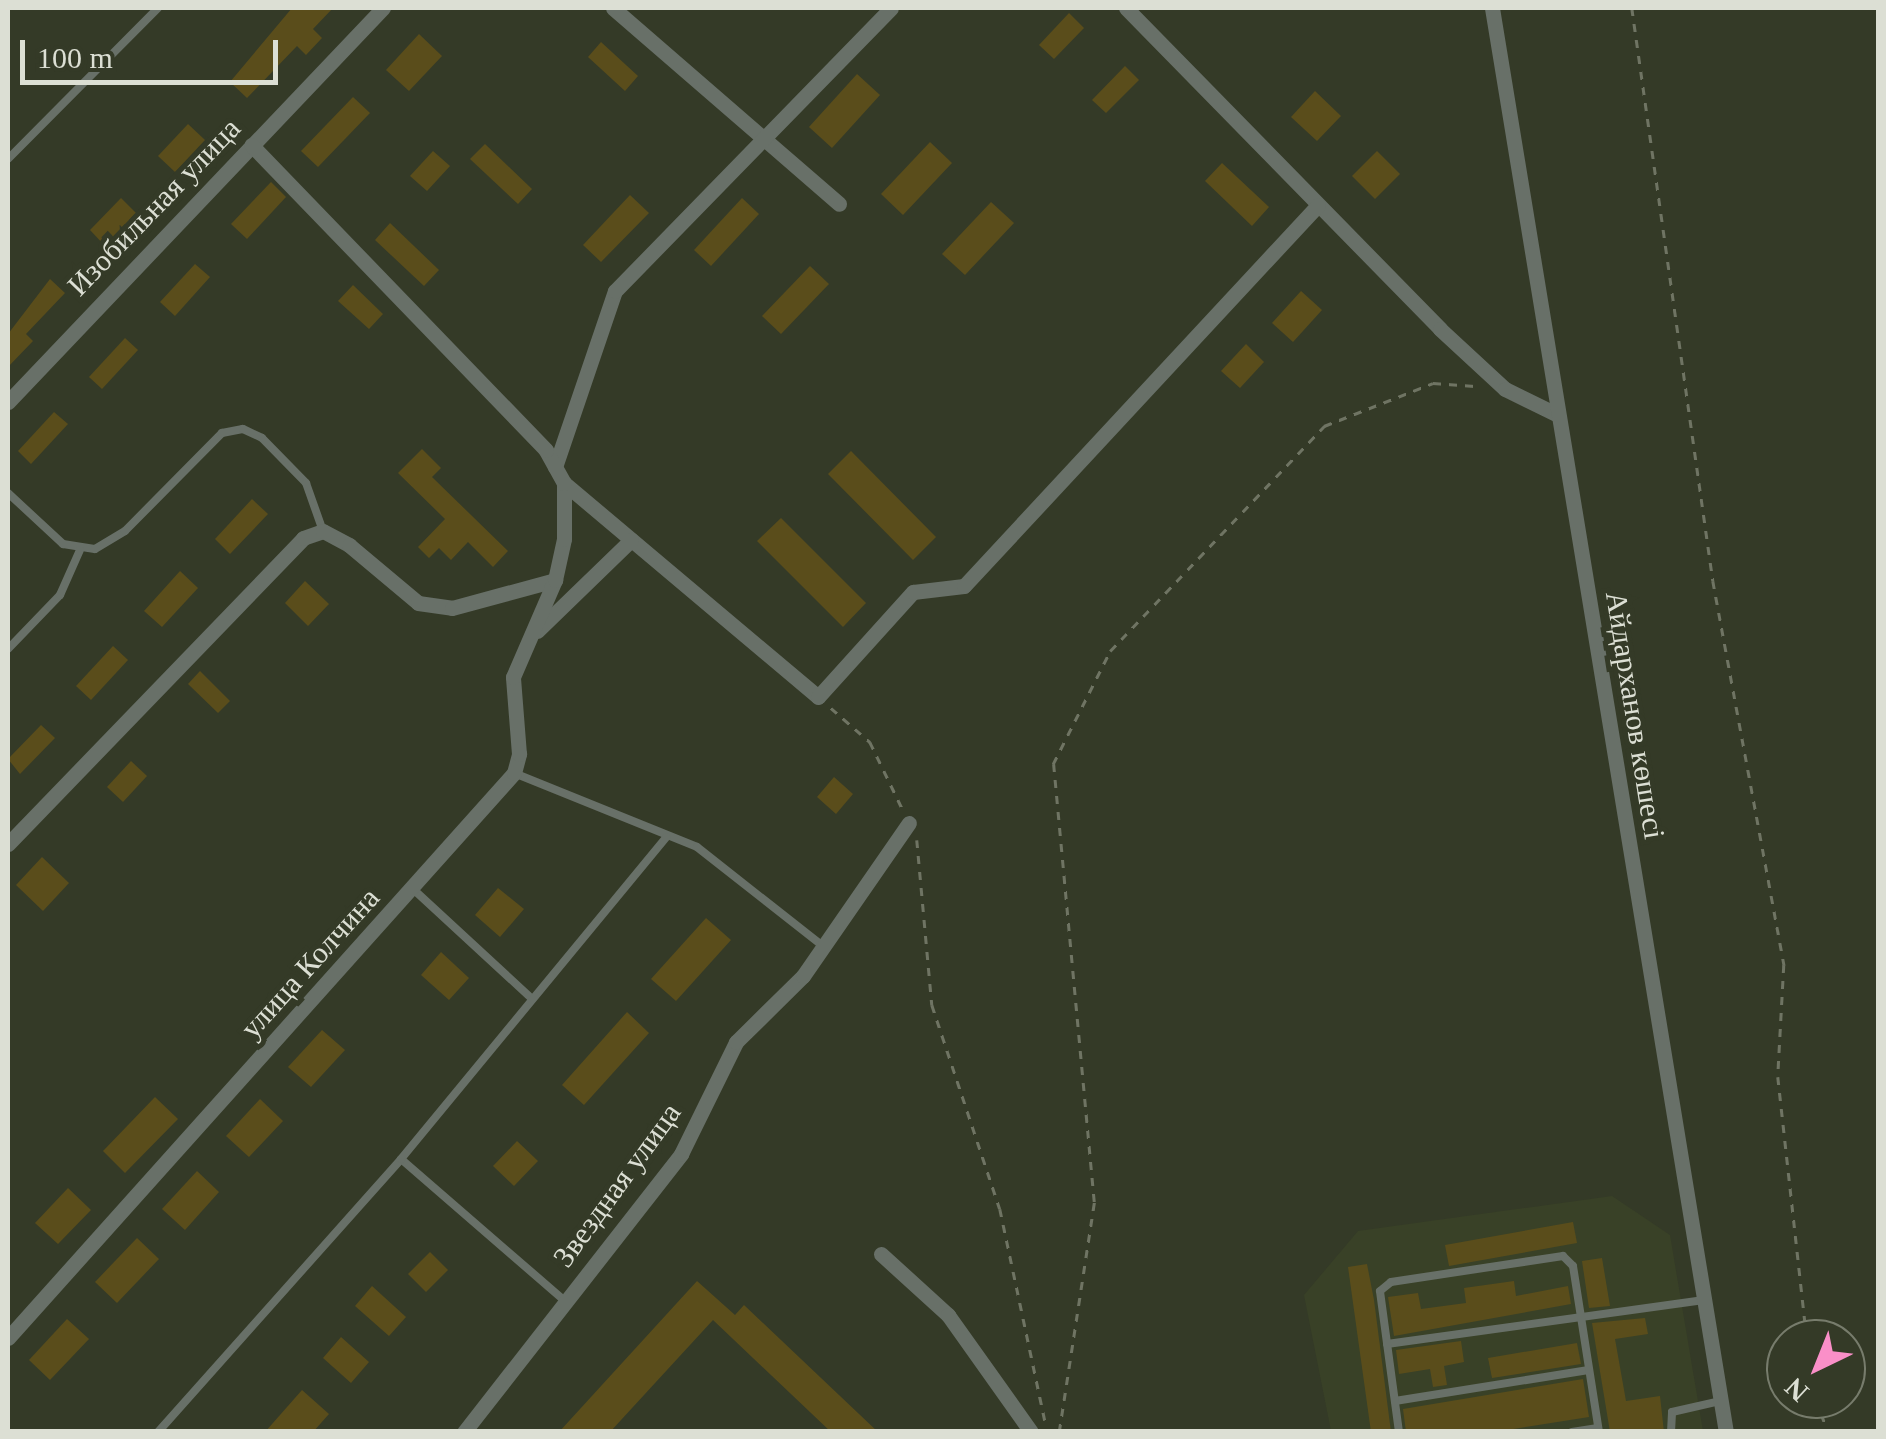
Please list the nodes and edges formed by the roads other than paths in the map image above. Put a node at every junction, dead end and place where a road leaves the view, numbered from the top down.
1 (158, 8) edge
2 (383, 8) edge
3 (613, 8) edge
4 (891, 8) edge
5 (1492, 8) edge
6 (1136, 11) edge
7 (766, 136) junction
8 (250, 145) junction
9 (8, 159) edge
10 (839, 204) dead end
11 (1318, 205) junction
12 (8, 402) edge
13 (1558, 415) junction
14 (555, 466) junction
15 (564, 483) junction
16 (8, 493) edge
17 (322, 531) junction
18 (631, 540) junction
19 (80, 550) junction
20 (555, 580) junction
21 (524, 644) junction
22 (8, 649) edge
23 (514, 773) junction
24 (909, 822) road end
25 (666, 837) junction
26 (8, 844) edge
27 (413, 888) junction
28 (824, 947) junction
29 (532, 1000) junction
30 (401, 1159) junction
31 (881, 1254) dead end
32 (1704, 1300) junction
33 (566, 1302) junction
34 (1581, 1316) junction
35 (8, 1338) edge
36 (1387, 1344) junction
37 (1589, 1370) junction
38 (1394, 1401) junction
39 (1720, 1401) junction
40 (1599, 1430) edge
41 (158, 1432) edge
42 (464, 1432) edge
43 (1031, 1432) edge
44 (1398, 1432) edge
45 (1572, 1432) edge
46 (1672, 1432) edge
47 (1726, 1432) edge

1 - 9 lane
2 - 8 street, Изобильная улица
3 - 7 street
4 - 7 street
5 - 13 street, Айдарханов көшесі
6 - 11 street
7 - 10 street
7 - 14 street
8 - 12 street, Изобильная улица
8 - 14 street
11 - 13 street
11 - 18 street
13 - 32 street, Айдарханов көшесі
14 - 15 street
15 - 18 street
15 - 20 street
16 - 19 lane
17 - 19 lane
17 - 20 street
17 - 26 street
18 - 21 street
19 - 22 lane
20 - 21 street
21 - 23 street
23 - 25 lane
23 - 27 street, улица Колчина
24 - 28 street, Звездная улица
25 - 28 lane
25 - 29 lane
27 - 29 lane
27 - 35 street, улица Колчина
28 - 33 street, Звездная улица
29 - 30 lane
30 - 33 lane
30 - 41 lane
31 - 43 street
32 - 34 lane
32 - 39 street, Айдарханов көшесі
33 - 42 street, Звездная улица
34 - 36 lane
34 - 36 lane
34 - 37 lane
36 - 38 lane
37 - 38 lane
37 - 40 lane
38 - 44 lane
39 - 46 lane
39 - 47 street, Айдарханов көшесі
40 - 45 lane

